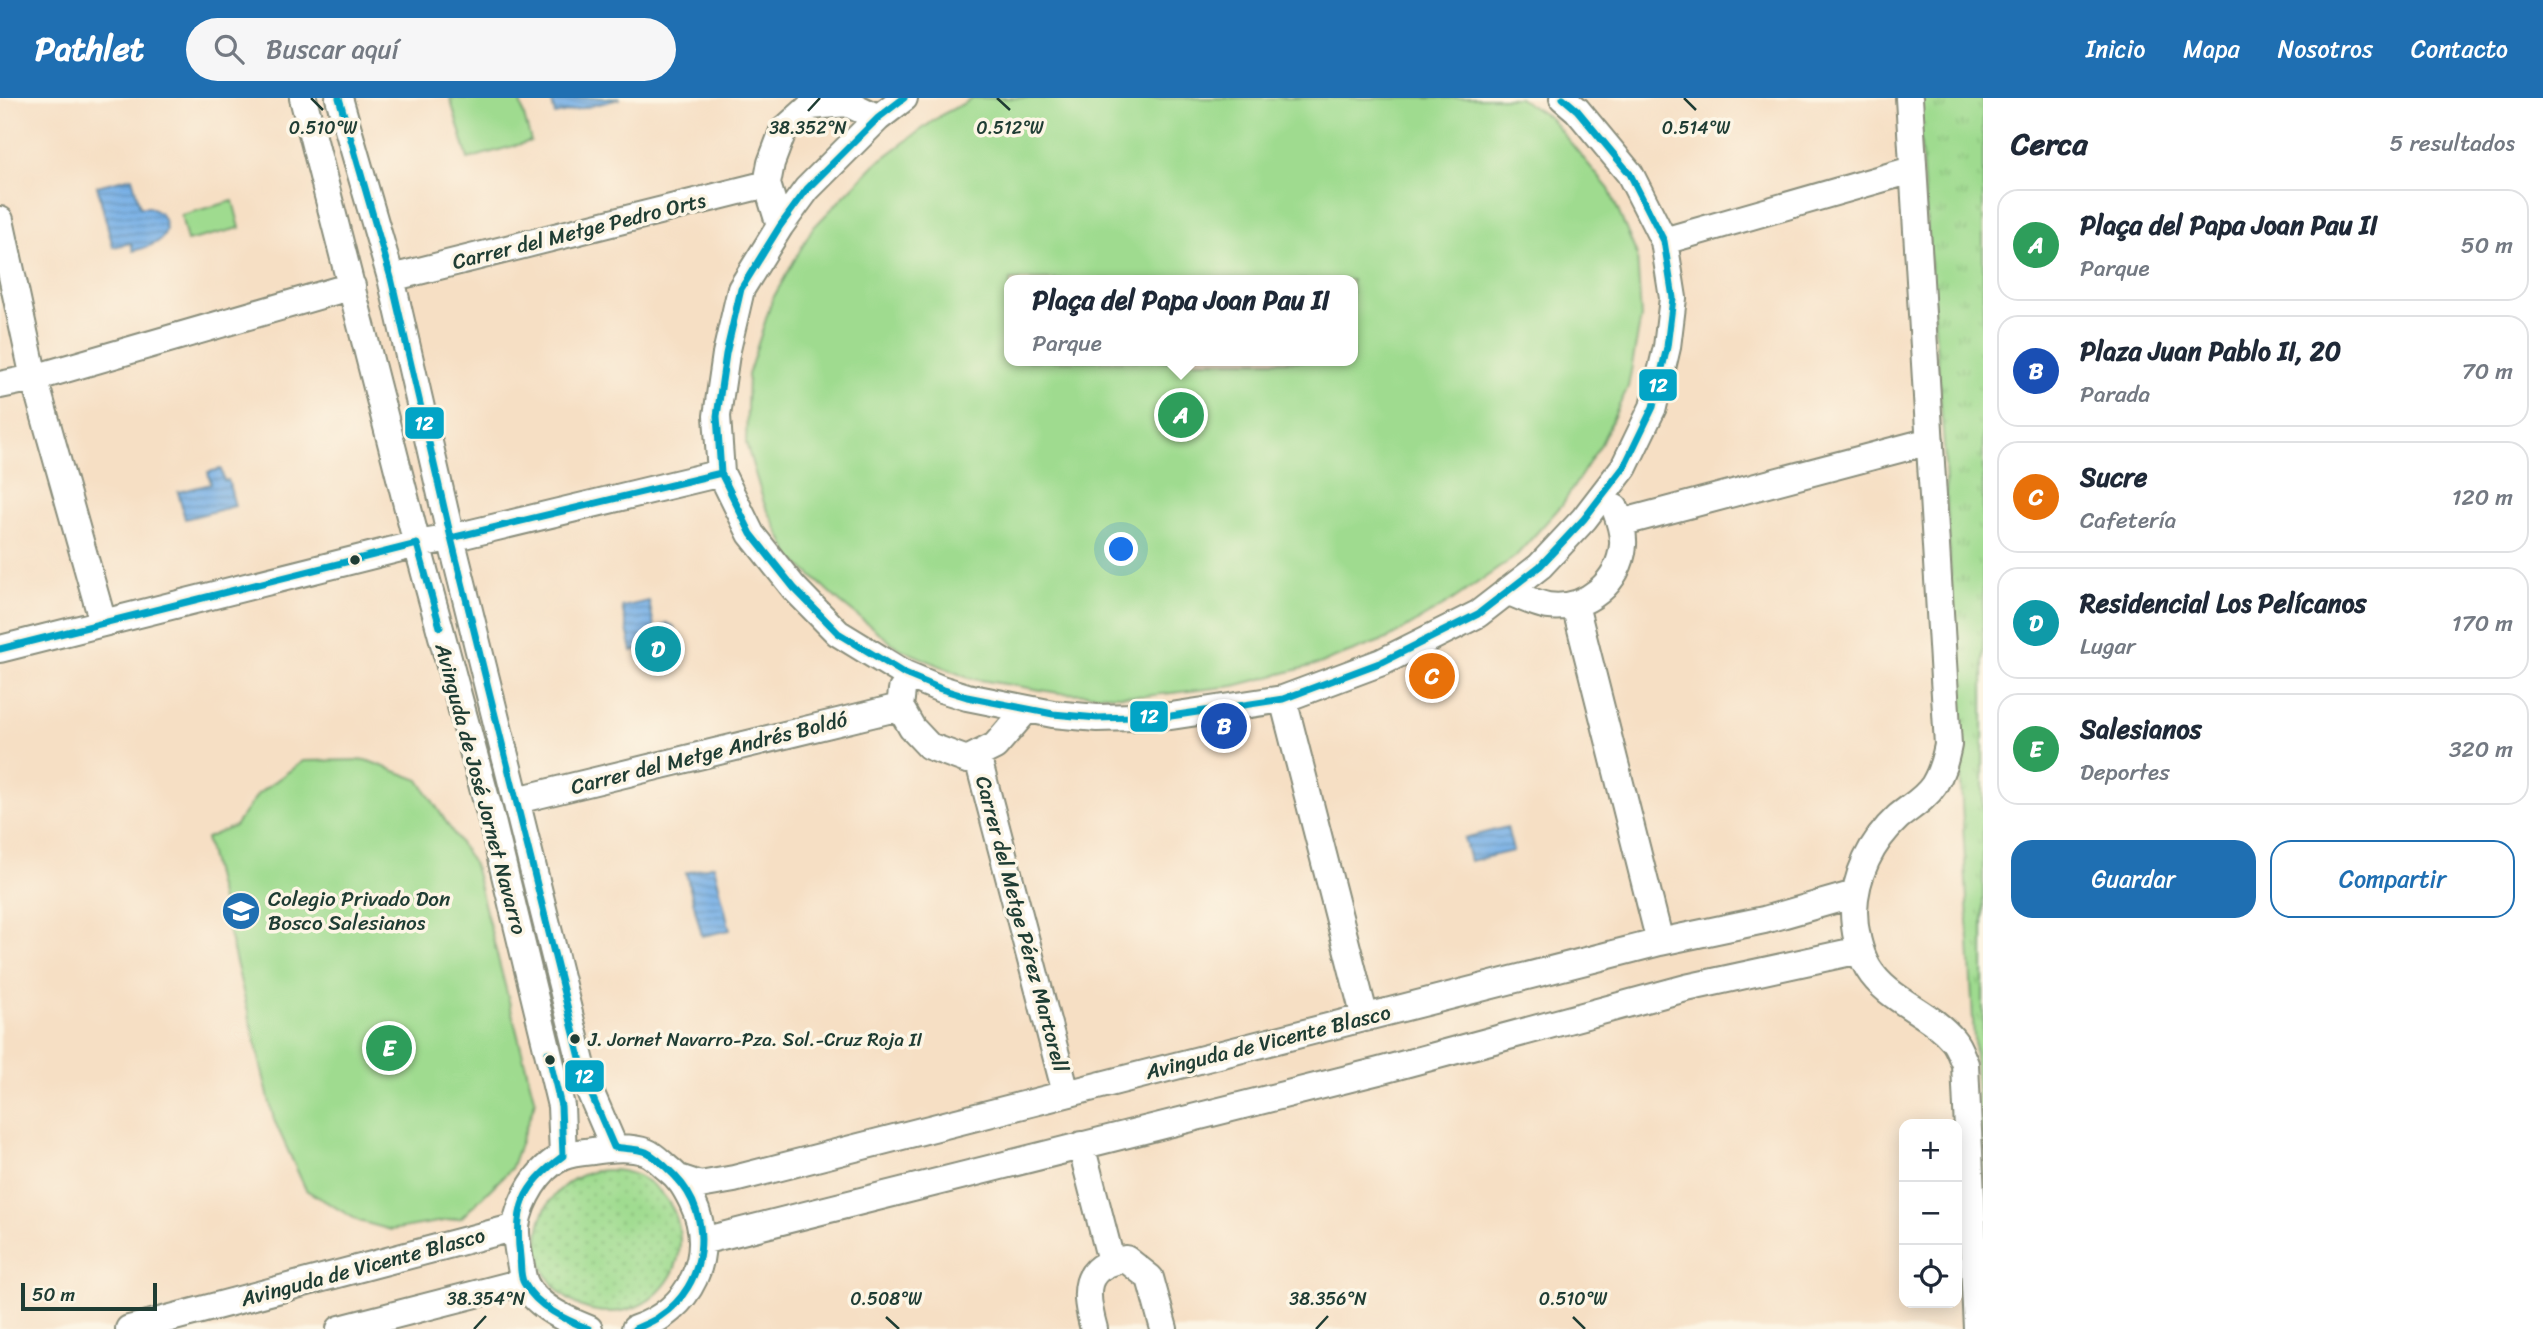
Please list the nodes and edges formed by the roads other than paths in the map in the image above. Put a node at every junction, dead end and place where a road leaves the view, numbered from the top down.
1 (303, 98) edge
2 (339, 98) edge
3 (904, 98) edge
4 (1563, 98) edge
5 (1909, 98) edge
6 (810, 102) edge
7 (878, 118) junction
8 (1912, 170) junction
9 (767, 184) junction
10 (0, 220) edge
11 (780, 226) junction
12 (1664, 241) junction
13 (391, 278) junction
14 (352, 286) junction
15 (34, 378) junction
16 (0, 385) edge
17 (1930, 441) junction
18 (721, 473) junction
19 (1606, 491) junction
20 (1620, 523) junction
21 (451, 538) junction
22 (417, 544) junction
23 (1507, 591) junction
24 (1575, 605) junction
25 (103, 623) junction
26 (0, 649) edge
27 (905, 674) junction
28 (1283, 699) junction
29 (900, 707) junction
30 (1027, 709) junction
31 (977, 755) junction
32 (517, 800) junction
33 (1855, 894) junction
34 (1660, 942) junction
35 (1860, 950) junction
36 (1365, 1018) junction
37 (1066, 1093) junction
38 (1081, 1145) junction
39 (614, 1147) junction
40 (563, 1156) junction
41 (682, 1179) junction
42 (516, 1227) junction
43 (702, 1241) junction
44 (1111, 1261) junction
45 (523, 1282) junction
46 (129, 1329) edge
47 (340, 1329) edge
48 (589, 1329) edge
49 (635, 1329) edge
50 (1094, 1329) edge
51 (1164, 1329) edge
52 (1977, 1329) edge

1 - 14 street, Avinguda de José Jornet Navarro
2 - 13 street, Avinguda de José Jornet Navarro
3 - 7 street
4 - 12 street
5 - 8 street
6 - 7 street
6 - 9 street
7 - 11 street
8 - 12 street
8 - 17 street
9 - 11 street
9 - 13 street, Carrer del Metge Pedro Orts
10 - 15 street
11 - 18 street
12 - 19 street
13 - 21 street, Avinguda de José Jornet Navarro
14 - 15 street
14 - 22 street, Avinguda de José Jornet Navarro
15 - 16 street
15 - 25 street
17 - 20 street
17 - 33 street
18 - 21 street
18 - 27 street
19 - 20 street
19 - 23 street
20 - 24 street
21 - 22 street
21 - 32 street, Avinguda de José Jornet Navarro
22 - 25 street
22 - 40 street, Avinguda de José Jornet Navarro
23 - 24 street
23 - 28 street
24 - 34 street
25 - 26 street
27 - 29 street
27 - 30 street
28 - 30 street
28 - 36 street
29 - 31 street
29 - 32 street, Carrer del Metge Andrés Boldó
30 - 31 street
31 - 37 street, Carrer del Metge Pérez Martorell
32 - 39 street, Avinguda de José Jornet Navarro
33 - 34 street, Avinguda de Vicente Blasco
33 - 35 street
34 - 36 street, Avinguda de Vicente Blasco
35 - 38 street
35 - 52 street
36 - 37 street, Avinguda de Vicente Blasco
37 - 41 street, Avinguda de Vicente Blasco
38 - 43 street
38 - 44 street
39 - 40 street
39 - 41 street
40 - 42 street
41 - 43 street
42 - 45 street
42 - 46 street, Avinguda de Vicente Blasco
43 - 49 street
44 - 50 street
44 - 51 street
45 - 47 street
45 - 48 street

